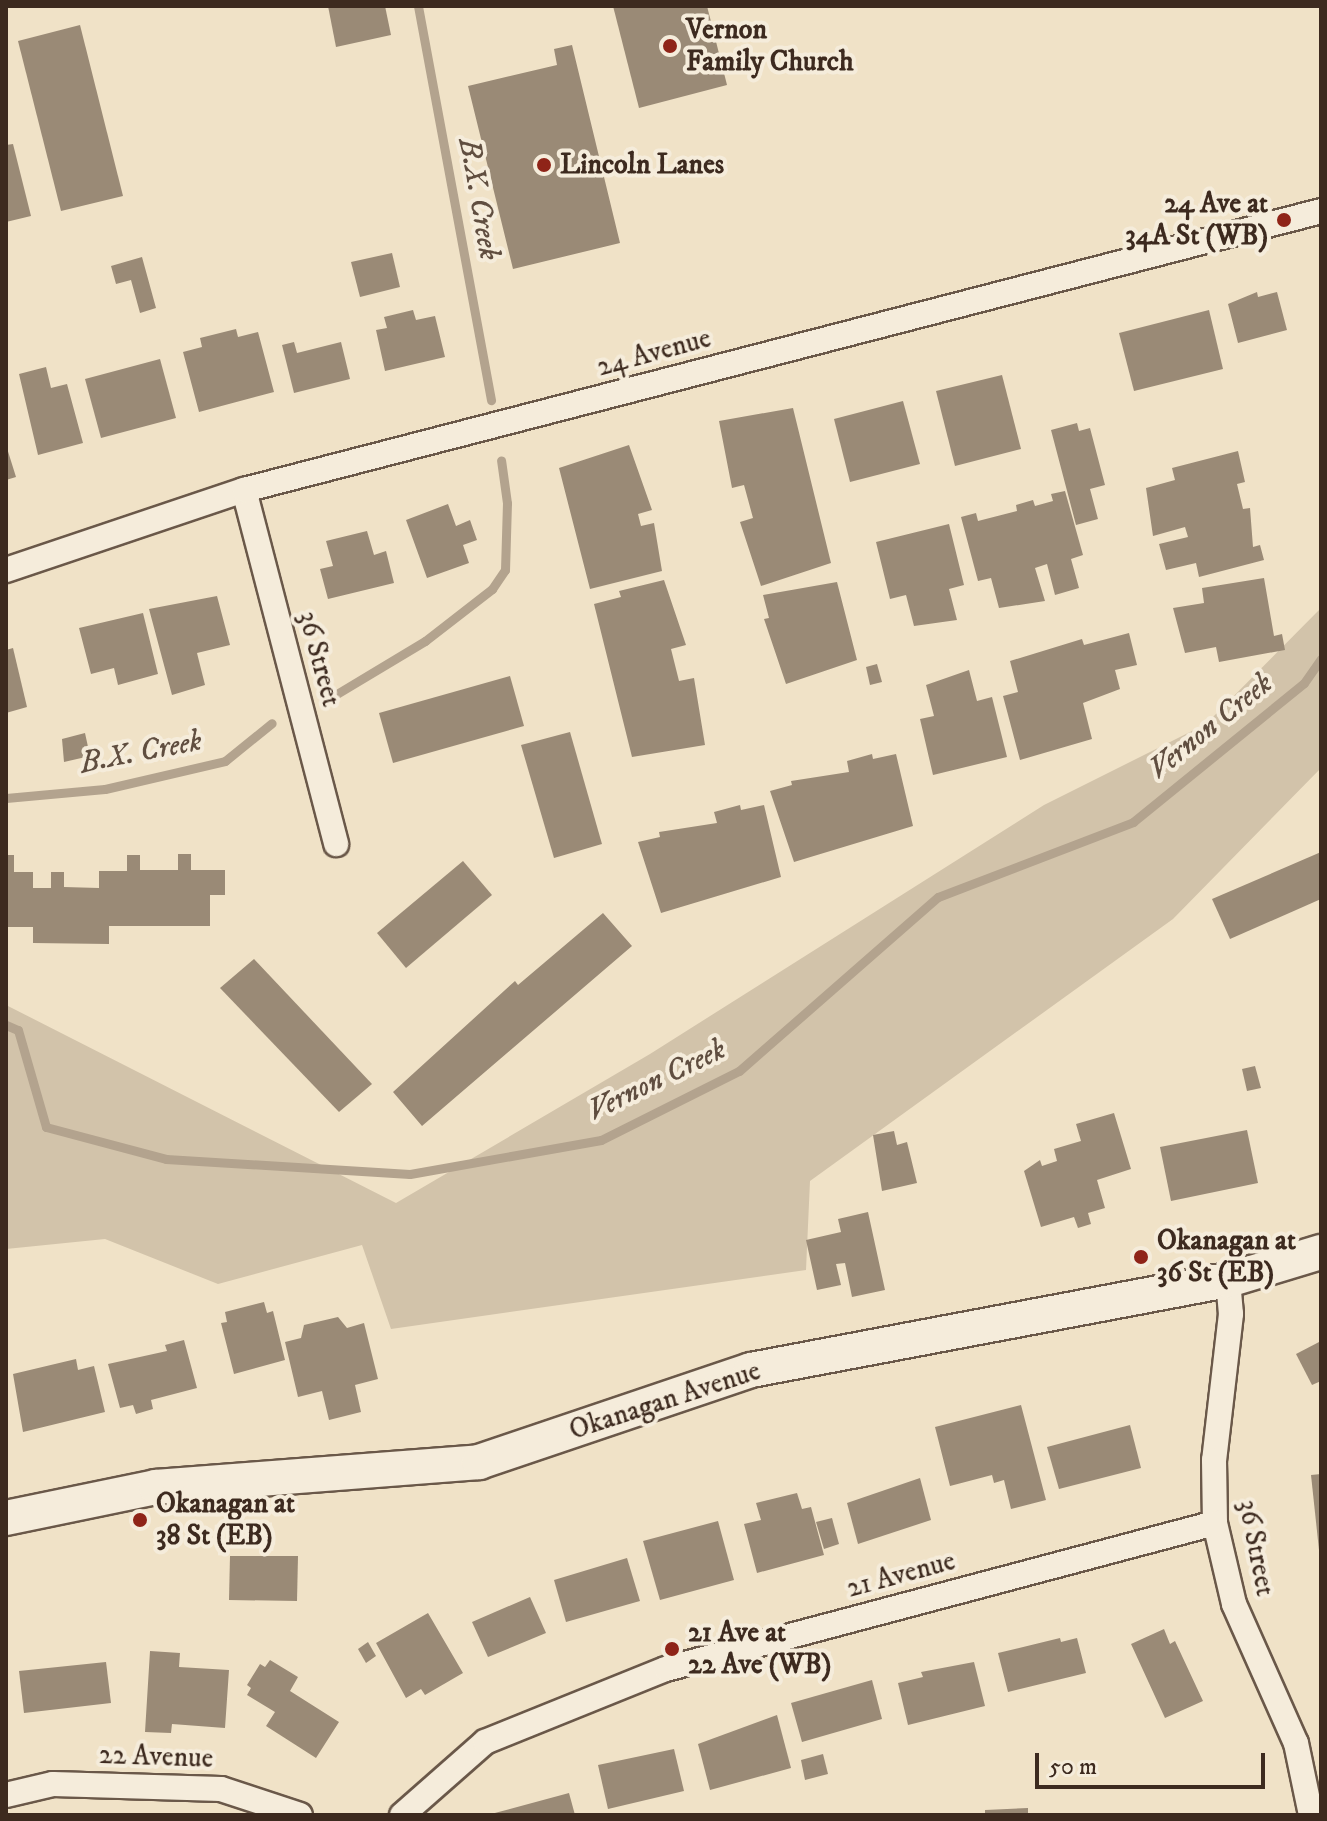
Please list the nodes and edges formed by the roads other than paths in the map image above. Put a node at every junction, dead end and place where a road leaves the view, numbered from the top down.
1 (1321, 211) edge
2 (244, 490) junction
3 (6, 570) edge
4 (336, 844) dead end
5 (1321, 1252) edge
6 (1228, 1280) junction
7 (6, 1518) edge
8 (1215, 1523) junction
9 (6, 1795) edge
10 (300, 1815) edge
11 (402, 1815) edge
12 (1311, 1815) edge

1 - 2 street, 24 Avenue
2 - 3 street, 24 Avenue
2 - 4 street, 36 Street
5 - 6 street, Okanagan Avenue
6 - 7 street, Okanagan Avenue
6 - 8 street, 36 Street
8 - 11 street, 21 Avenue
8 - 12 street, 36 Street
9 - 10 street, 22 Avenue

